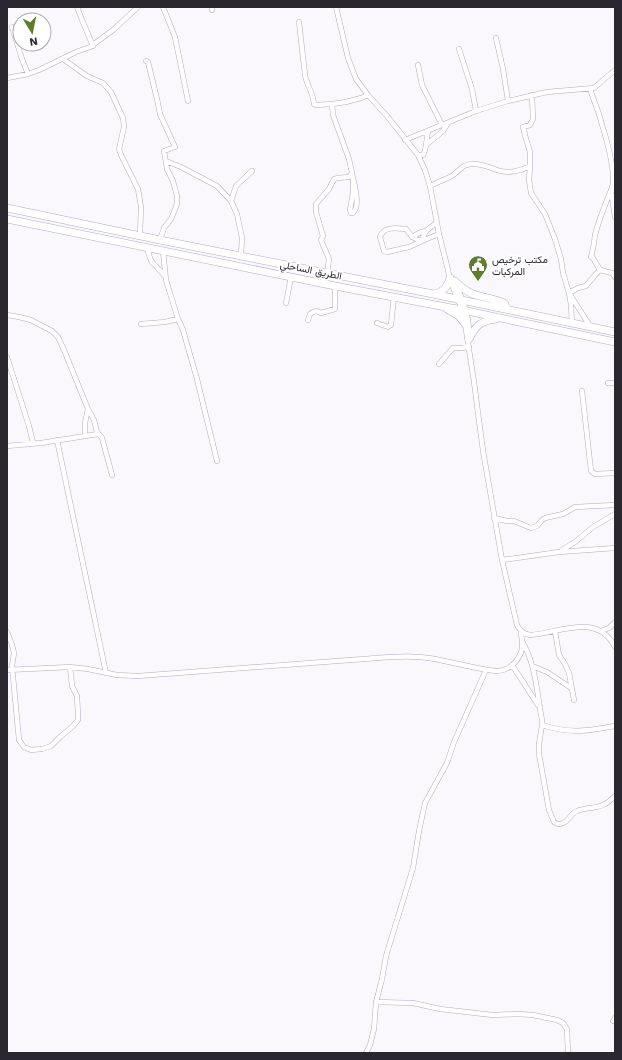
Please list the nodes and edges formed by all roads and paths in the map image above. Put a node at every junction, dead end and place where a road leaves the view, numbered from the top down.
1 (77, 7) edge
2 (138, 7) edge
3 (164, 7) edge
4 (336, 7) edge
5 (299, 22) dead end
6 (496, 38) dead end
7 (92, 46) junction
8 (459, 49) dead end
9 (20, 52) edge
10 (64, 59) junction
11 (146, 61) dead end
12 (418, 65) dead end
13 (615, 70) edge
14 (28, 74) junction
15 (7, 78) edge
16 (590, 88) junction
17 (368, 95) junction
18 (532, 95) junction
19 (188, 101) dead end
20 (508, 101) junction
21 (332, 104) junction
22 (476, 111) junction
23 (448, 122) junction
24 (442, 125) junction
25 (428, 131) junction
26 (405, 140) junction
27 (426, 145) junction
28 (418, 155) junction
29 (613, 158) edge
30 (166, 161) junction
31 (530, 166) junction
32 (252, 171) dead end
33 (352, 175) junction
34 (430, 186) junction
35 (611, 190) junction
36 (615, 198) edge
37 (232, 201) junction
38 (7, 208) edge
39 (615, 217) edge
40 (7, 219) edge
41 (436, 223) junction
42 (426, 231) junction
43 (439, 234) junction
44 (140, 236) junction
45 (412, 237) junction
46 (160, 240) junction
47 (421, 241) junction
48 (147, 248) junction
49 (163, 251) junction
50 (241, 256) junction
51 (600, 270) junction
52 (327, 274) junction
53 (165, 276) junction
54 (615, 276) edge
55 (291, 277) junction
56 (452, 280) junction
57 (335, 286) junction
58 (569, 293) junction
59 (433, 294) junction
60 (394, 296) junction
61 (460, 300) junction
62 (286, 303) dead end
63 (443, 306) junction
64 (506, 309) junction
65 (465, 311) junction
66 (7, 316) edge
67 (178, 319) junction
68 (505, 319) junction
69 (308, 320) dead end
70 (377, 323) dead end
71 (572, 323) junction
72 (141, 324) dead end
73 (465, 324) junction
74 (590, 326) junction
75 (615, 332) edge
76 (615, 342) edge
77 (469, 343) junction
78 (7, 357) edge
79 (439, 364) dead end
80 (608, 383) dead end
81 (615, 383) edge
82 (582, 391) dead end
83 (88, 409) junction
84 (98, 434) junction
85 (85, 436) junction
86 (57, 440) junction
87 (33, 443) junction
88 (7, 446) edge
89 (217, 461) dead end
90 (615, 473) edge
91 (112, 475) dead end
92 (615, 505) edge
93 (615, 514) edge
94 (494, 518) junction
95 (615, 548) edge
96 (559, 552) junction
97 (502, 560) junction
98 (615, 622) edge
99 (521, 631) junction
100 (555, 631) junction
101 (7, 632) edge
102 (601, 632) junction
103 (522, 642) junction
104 (615, 647) edge
105 (512, 665) junction
106 (532, 666) junction
107 (70, 667) junction
108 (10, 670) edge
109 (486, 670) junction
110 (106, 673) junction
111 (571, 688) junction
112 (574, 700) dead end
113 (540, 708) junction
114 (542, 725) junction
115 (615, 726) edge
116 (615, 796) edge
117 (376, 1002) junction
118 (366, 1053) edge
119 (568, 1053) edge

1 - 7 street
2 - 7 street
3 - 19 street
4 - 17 street
5 - 21 street
6 - 20 street
7 - 10 street
8 - 22 street
9 - 14 street
10 - 14 street
10 - 44 street
11 - 30 street
12 - 24 street
13 - 16 street
14 - 15 street
16 - 18 street
16 - 29 street
17 - 21 street
17 - 26 street
18 - 20 street
18 - 31 street
20 - 22 street
21 - 33 street
22 - 23 street
23 - 24 street
23 - 27 street
24 - 25 street
25 - 26 street
25 - 27 street
26 - 28 street
27 - 28 street
28 - 34 street
29 - 35 street
30 - 37 street
30 - 46 street
31 - 34 street
31 - 58 street
32 - 37 street
33 - 33 street
33 - 52 street
34 - 41 street
35 - 36 street
35 - 39 street
35 - 51 street
37 - 50 street
38 - 44 highway, الطريق الساحلي
40 - 48 highway, الطريق الساحلي
41 - 42 street
41 - 43 street
42 - 45 street
42 - 47 street
43 - 47 street
43 - 56 street
44 - 46 highway, الطريق الساحلي
45 - 47 street
45 - 47 street
46 - 50 highway, الطريق الساحلي
48 - 49 highway, الطريق الساحلي
48 - 53 street
49 - 53 street
49 - 55 highway, الطريق الساحلي
50 - 52 highway, الطريق الساحلي
51 - 54 street
51 - 58 street
52 - 59 highway, الطريق الساحلي
53 - 67 street
55 - 57 highway, الطريق الساحلي
55 - 62 street
56 - 59 highway
56 - 61 street
56 - 64 highway
57 - 60 highway, الطريق الساحلي
57 - 69 street
58 - 71 street
58 - 74 street
59 - 61 highway, الطريق الساحلي
60 - 63 highway, الطريق الساحلي
60 - 70 street
61 - 64 highway, الطريق الساحلي
61 - 65 street
63 - 65 highway, الطريق الساحلي
63 - 73 highway
64 - 71 highway, الطريق الساحلي
65 - 68 highway, الطريق الساحلي
65 - 73 street
65 - 77 street
66 - 83 street
67 - 72 street
67 - 89 street
68 - 76 highway, الطريق الساحلي
68 - 77 highway
71 - 74 highway, الطريق الساحلي
73 - 77 street
74 - 75 highway, الطريق الساحلي
77 - 79 street
77 - 94 street
78 - 87 street
80 - 81 street
82 - 90 street
83 - 84 street
83 - 85 street
84 - 85 street
84 - 91 street
85 - 86 street
86 - 87 street
86 - 110 street
87 - 88 street
92 - 94 street
93 - 96 street
94 - 97 street
95 - 96 street
96 - 97 street
97 - 99 street
98 - 102 street
99 - 100 street
99 - 103 street
100 - 102 street
100 - 111 street
101 - 108 street
102 - 104 street
103 - 105 street
103 - 106 street
105 - 109 street
105 - 113 street
106 - 111 street
106 - 113 street
107 - 108 street
107 - 108 street
107 - 110 street
109 - 110 street
109 - 117 street
111 - 112 street
113 - 114 street
114 - 115 street
114 - 116 street
117 - 118 street
117 - 119 street

